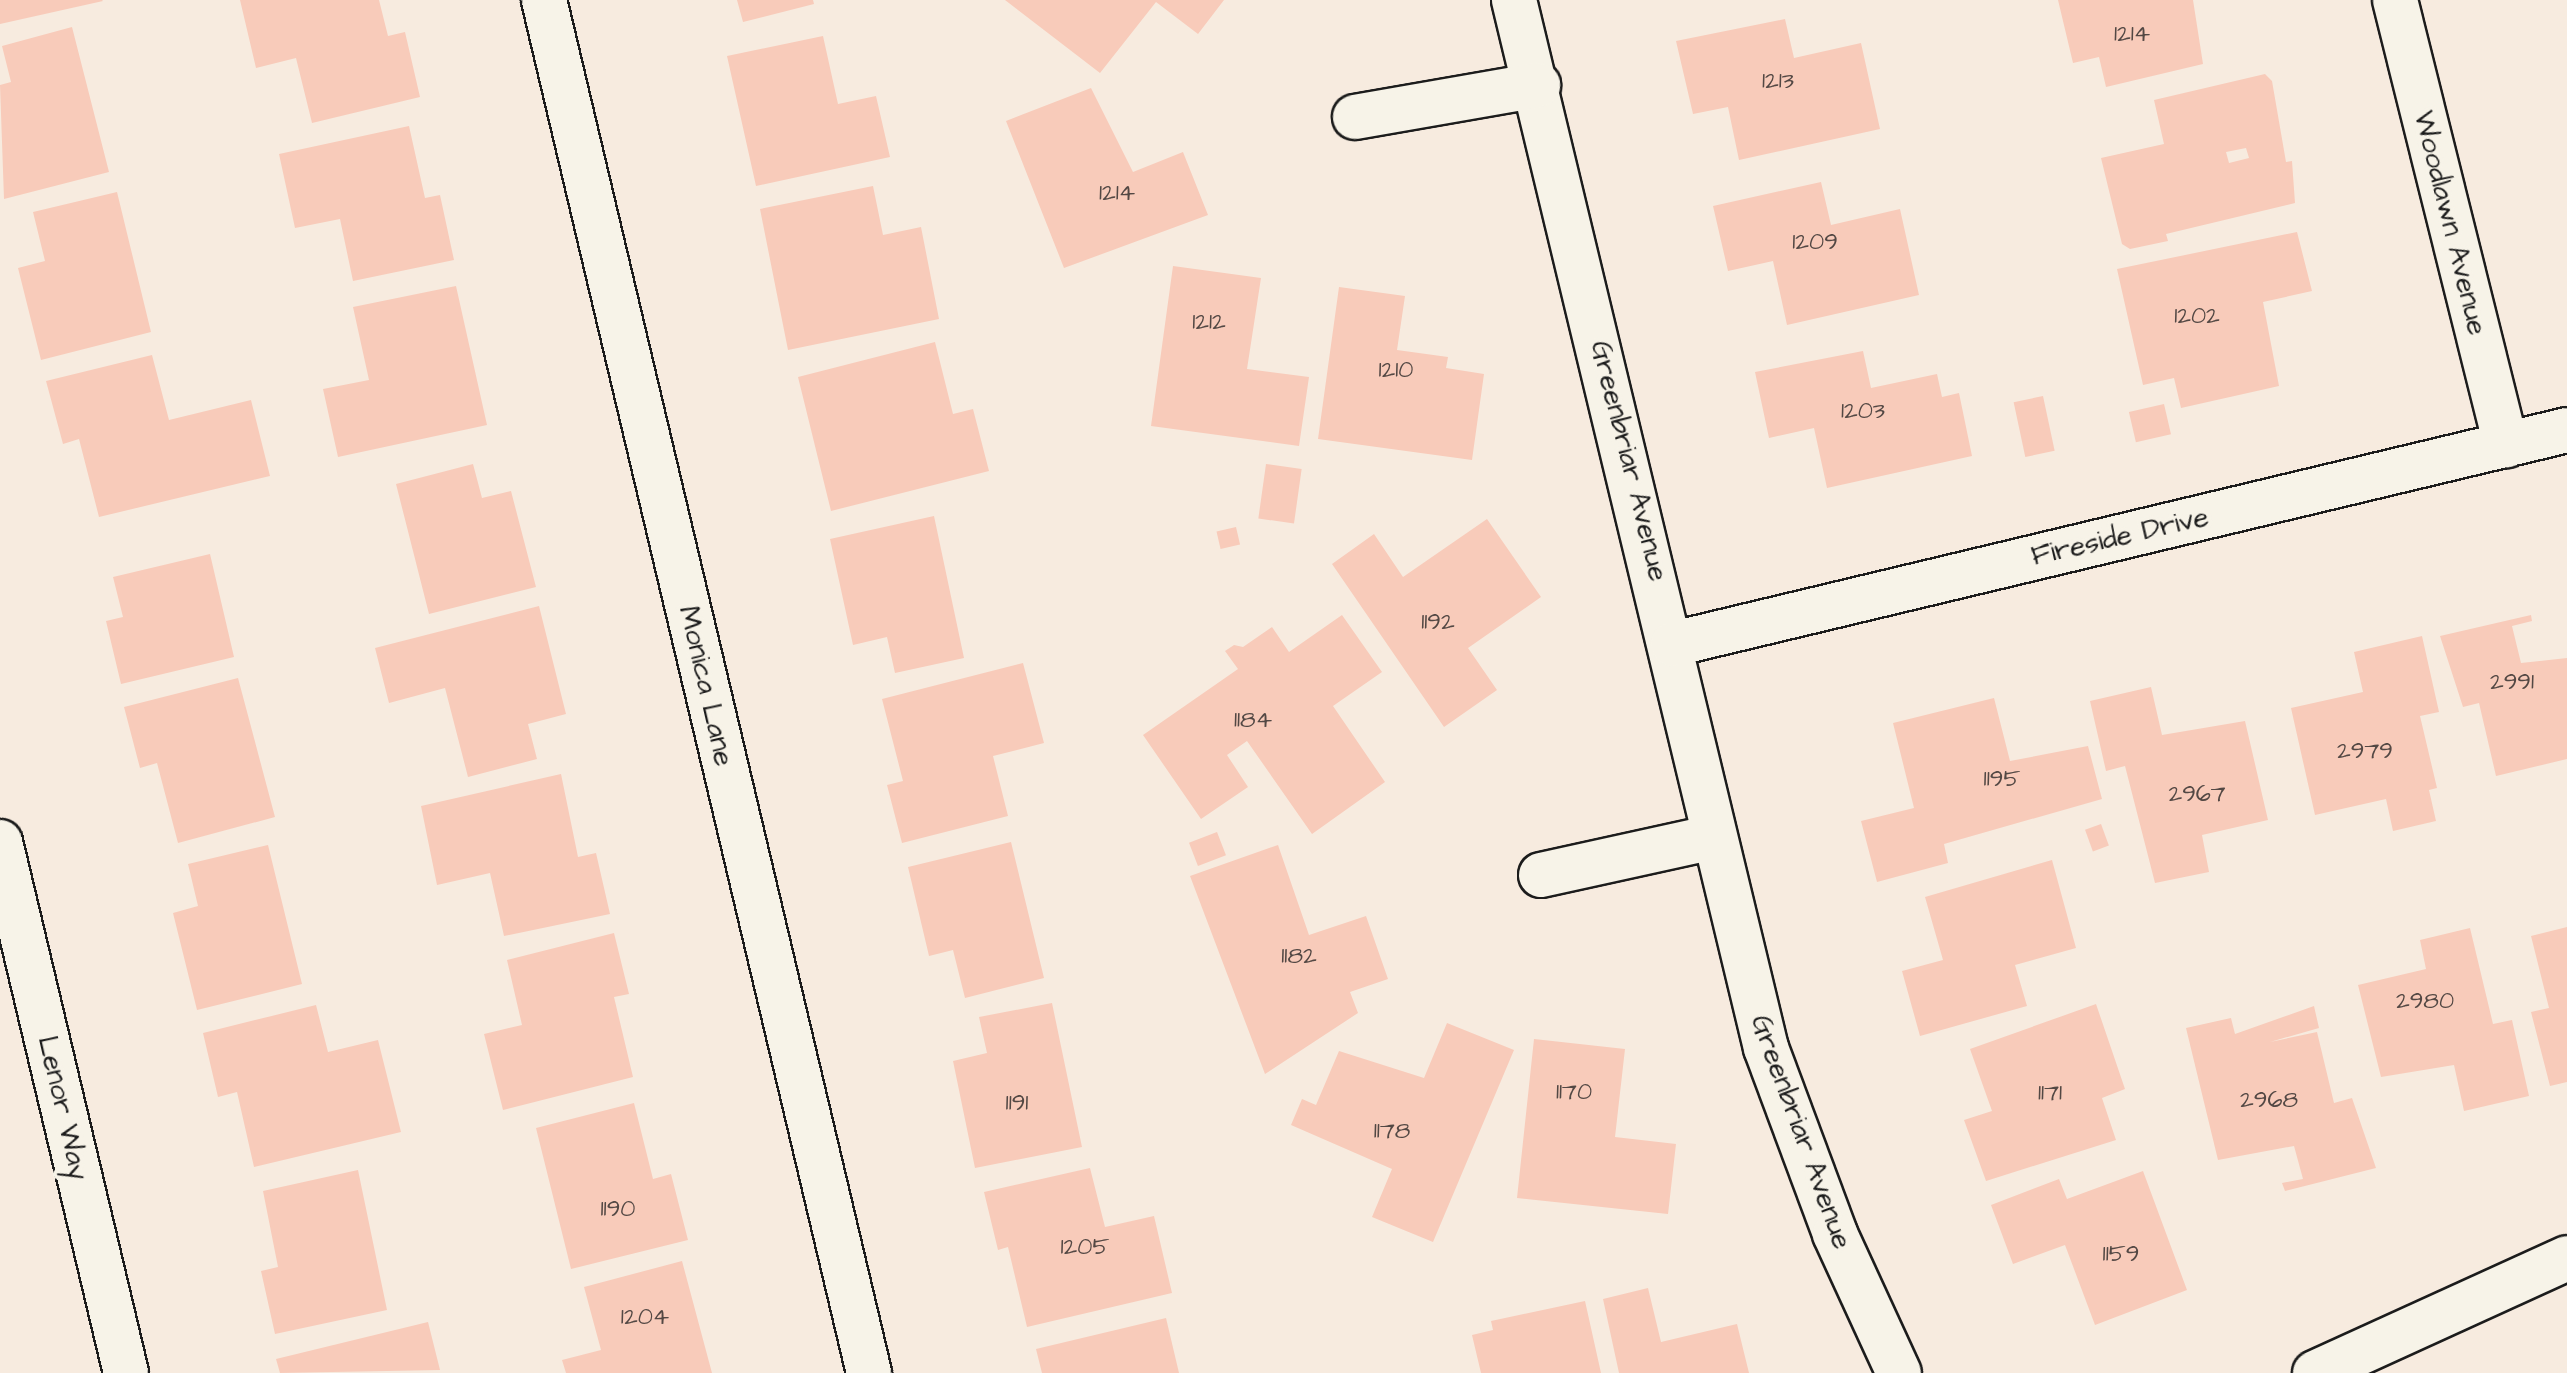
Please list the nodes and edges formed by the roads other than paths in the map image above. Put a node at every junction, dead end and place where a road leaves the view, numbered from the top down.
1 (544, 0) edge
2 (1514, 0) edge
3 (2395, 0) edge
4 (1538, 85) junction
5 (1355, 117) dead end
6 (2567, 430) edge
7 (2506, 445) junction
8 (1673, 644) junction
9 (1714, 837) junction
10 (0, 842) edge
11 (1541, 875) dead end
12 (2567, 1258) edge
13 (126, 1373) edge
14 (869, 1373) edge
15 (1899, 1373) edge
16 (2315, 1373) edge

1 - 14 street, Monica Lane
2 - 4 street, Greenbriar Avenue
3 - 7 street, Woodlawn Avenue
4 - 5 street
4 - 8 street, Greenbriar Avenue
6 - 7 street, Fireside Drive
7 - 8 street, Fireside Drive
8 - 9 street, Greenbriar Avenue
9 - 11 street
9 - 15 street, Greenbriar Avenue
10 - 13 street, Lenor Way
12 - 16 street

